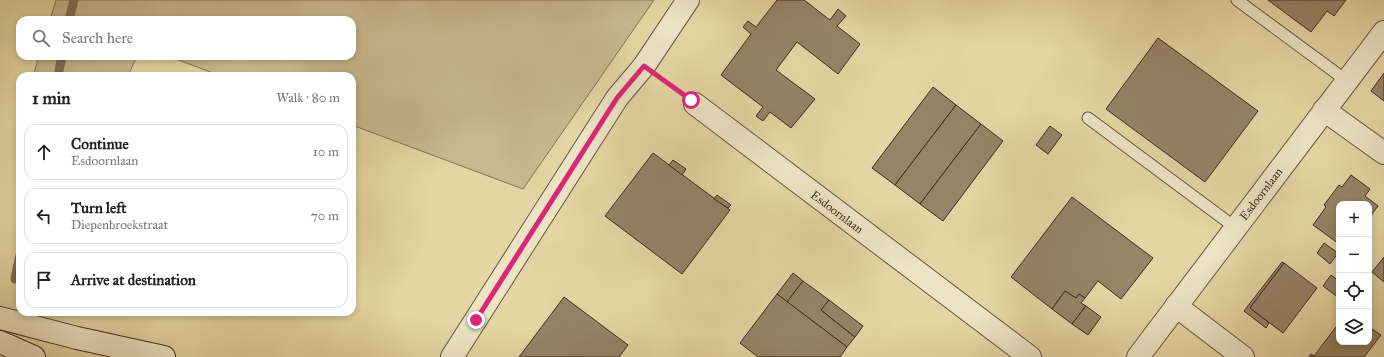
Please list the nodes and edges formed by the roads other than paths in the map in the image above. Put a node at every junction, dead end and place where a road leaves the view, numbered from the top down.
1 (688, 0) edge
2 (1237, 0) edge
3 (1384, 32) edge
4 (1347, 81) junction
5 (695, 104) road end
6 (1324, 110) junction
7 (1088, 118) dead end
8 (1384, 153) edge
9 (1236, 228) junction
10 (1176, 306) junction
11 (0, 318) edge
12 (0, 342) edge
13 (34, 357) edge
14 (164, 357) edge
15 (452, 357) edge
16 (1030, 357) edge
17 (1138, 357) edge
18 (1243, 357) edge

1 - 15 street
2 - 4 lane
3 - 4 street, Esdoornlaan
4 - 6 street, Esdoornlaan
5 - 16 street, Esdoornlaan
6 - 8 street
6 - 9 street, Esdoornlaan
7 - 9 lane
9 - 10 street, Esdoornlaan
10 - 17 street, Esdoornlaan
10 - 18 street
11 - 14 street
12 - 13 street

